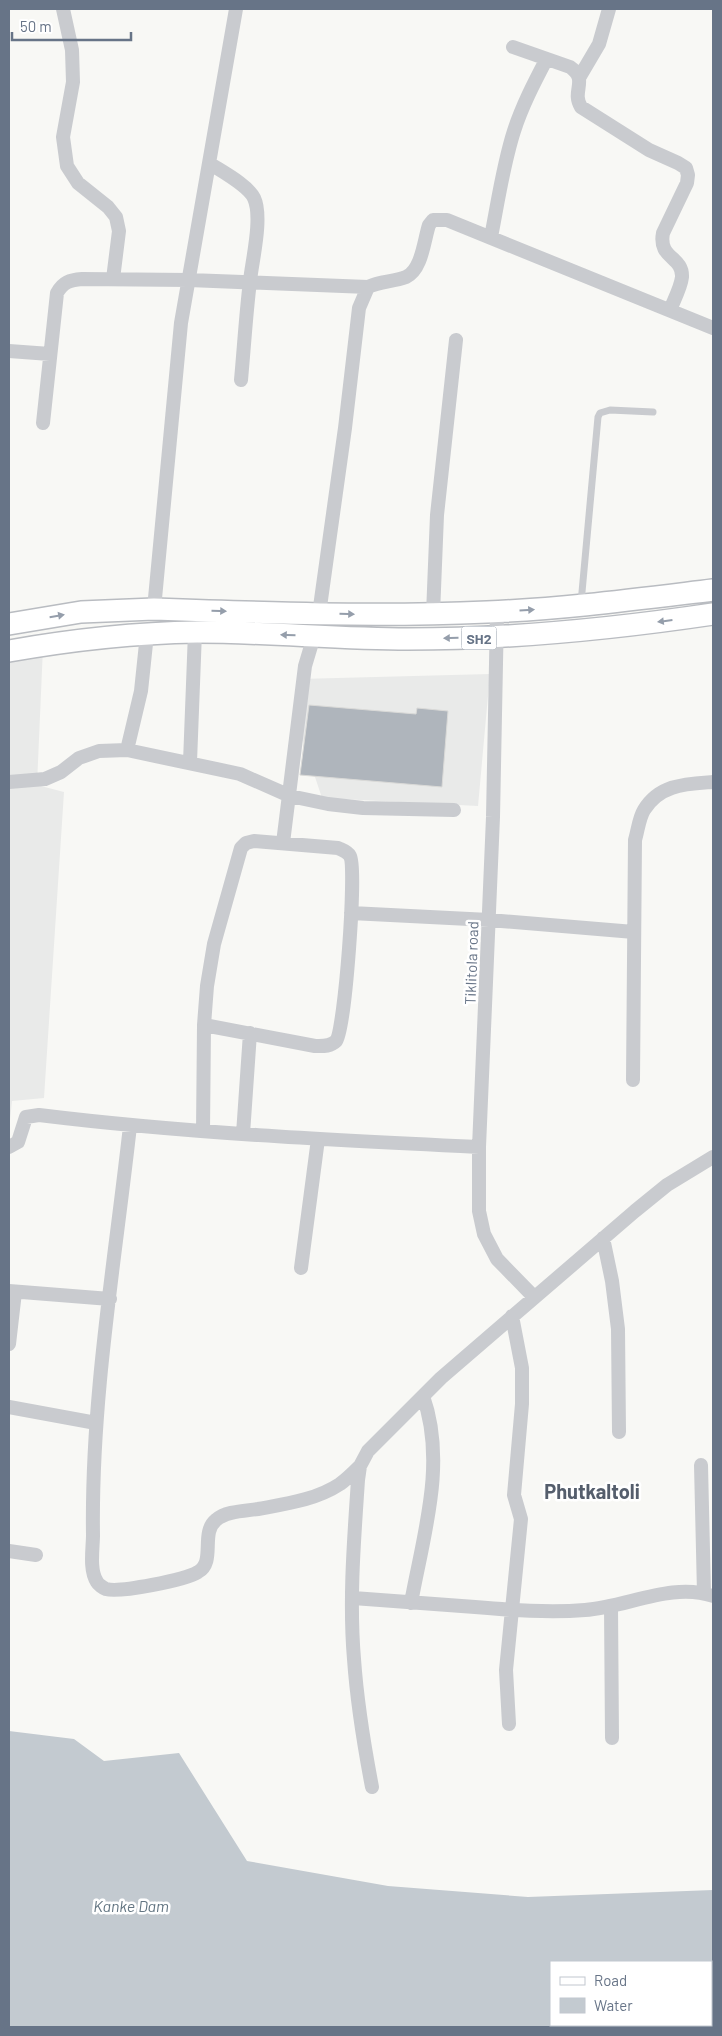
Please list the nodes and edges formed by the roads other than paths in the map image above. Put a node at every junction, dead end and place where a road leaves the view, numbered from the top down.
1 (63, 9) edge
2 (236, 9) edge
3 (609, 9) edge
4 (513, 47) dead end
5 (546, 60) junction
6 (579, 78) junction
7 (209, 164) junction
8 (491, 237) junction
9 (113, 279) junction
10 (189, 280) junction
11 (250, 282) junction
12 (368, 287) junction
13 (670, 310) junction
14 (713, 328) edge
15 (456, 340) dead end
16 (9, 350) edge
17 (50, 354) junction
18 (241, 380) dead end
19 (653, 412) dead end
20 (43, 423) dead end
21 (713, 590) edge
22 (580, 606) junction
23 (154, 609) junction
24 (497, 612) junction
25 (318, 614) junction
26 (433, 614) junction
27 (713, 614) edge
28 (9, 624) edge
29 (195, 632) junction
30 (147, 634) junction
31 (314, 636) junction
32 (498, 638) junction
33 (9, 652) edge
34 (127, 750) junction
35 (190, 762) junction
36 (9, 782) edge
37 (713, 782) edge
38 (290, 796) junction
39 (454, 810) dead end
40 (283, 843) junction
41 (351, 913) junction
42 (489, 920) junction
43 (634, 932) junction
44 (204, 1025) junction
45 (250, 1033) junction
46 (633, 1080) dead end
47 (130, 1126) junction
48 (203, 1131) junction
49 (243, 1134) junction
50 (318, 1139) junction
51 (9, 1147) edge
52 (479, 1147) junction
53 (713, 1157) edge
54 (603, 1238) junction
55 (301, 1268) dead end
56 (12, 1292) edge
57 (534, 1297) junction
58 (110, 1299) junction
59 (512, 1316) junction
60 (9, 1344) edge
61 (423, 1396) junction
62 (9, 1407) edge
63 (96, 1423) junction
64 (619, 1432) dead end
65 (701, 1465) dead end
66 (360, 1466) junction
67 (9, 1551) edge
68 (36, 1555) dead end
69 (709, 1594) edge
70 (353, 1598) junction
71 (411, 1603) junction
72 (611, 1606) junction
73 (514, 1610) junction
74 (509, 1724) dead end
75 (612, 1738) dead end
76 (372, 1787) dead end

1 - 9 street
2 - 7 street
3 - 6 street
4 - 5 street
5 - 6 street
5 - 8 street
6 - 13 street
7 - 10 street
7 - 11 street
8 - 12 street
8 - 13 street
9 - 10 street
9 - 17 street
10 - 11 street
10 - 23 street
11 - 12 street
11 - 18 street
12 - 25 street
13 - 14 street
15 - 26 street
16 - 17 street
17 - 20 street
19 - 22 lane
21 - 22 main road, SH2
24 -> 22 main road, SH2
23 -> 25 main road, SH2
28 -> 23 main road, SH2
24 - 26 main road, SH2
24 - 32 street, Tiklitola road
25 -> 26 main road, SH2
27 -> 32 main road, SH2
29 - 30 main road, SH2
31 -> 29 main road, SH2
29 - 35 street
30 - 33 main road, SH2
30 - 34 street
32 -> 31 main road, SH2
31 - 38 street
32 - 42 street, Tiklitola road
34 - 35 street
34 - 36 street
35 - 38 street
37 - 43 street
38 - 39 street
38 - 40 street
40 - 41 street
40 - 44 street
41 - 42 street
41 - 45 street
42 - 43 street
42 - 52 street, Tiklitola road
43 - 46 street
44 - 45 street
44 - 48 street
45 - 49 street
47 - 48 street
47 - 51 street
47 - 58 street
48 - 49 street
49 - 50 street
50 - 52 street
50 - 55 street
52 - 57 street, Tiklitola road
53 - 54 street
54 - 57 street
54 - 64 street
56 - 58 street
56 - 60 street
57 - 59 street
58 - 63 street
59 - 61 street
59 - 73 street
61 - 66 street
61 - 71 street
62 - 63 street
63 - 66 street
65 - 69 street
66 - 70 street
67 - 68 street
69 - 72 street
70 - 71 street
70 - 76 street
71 - 73 street
72 - 73 street
72 - 75 street
73 - 74 street

